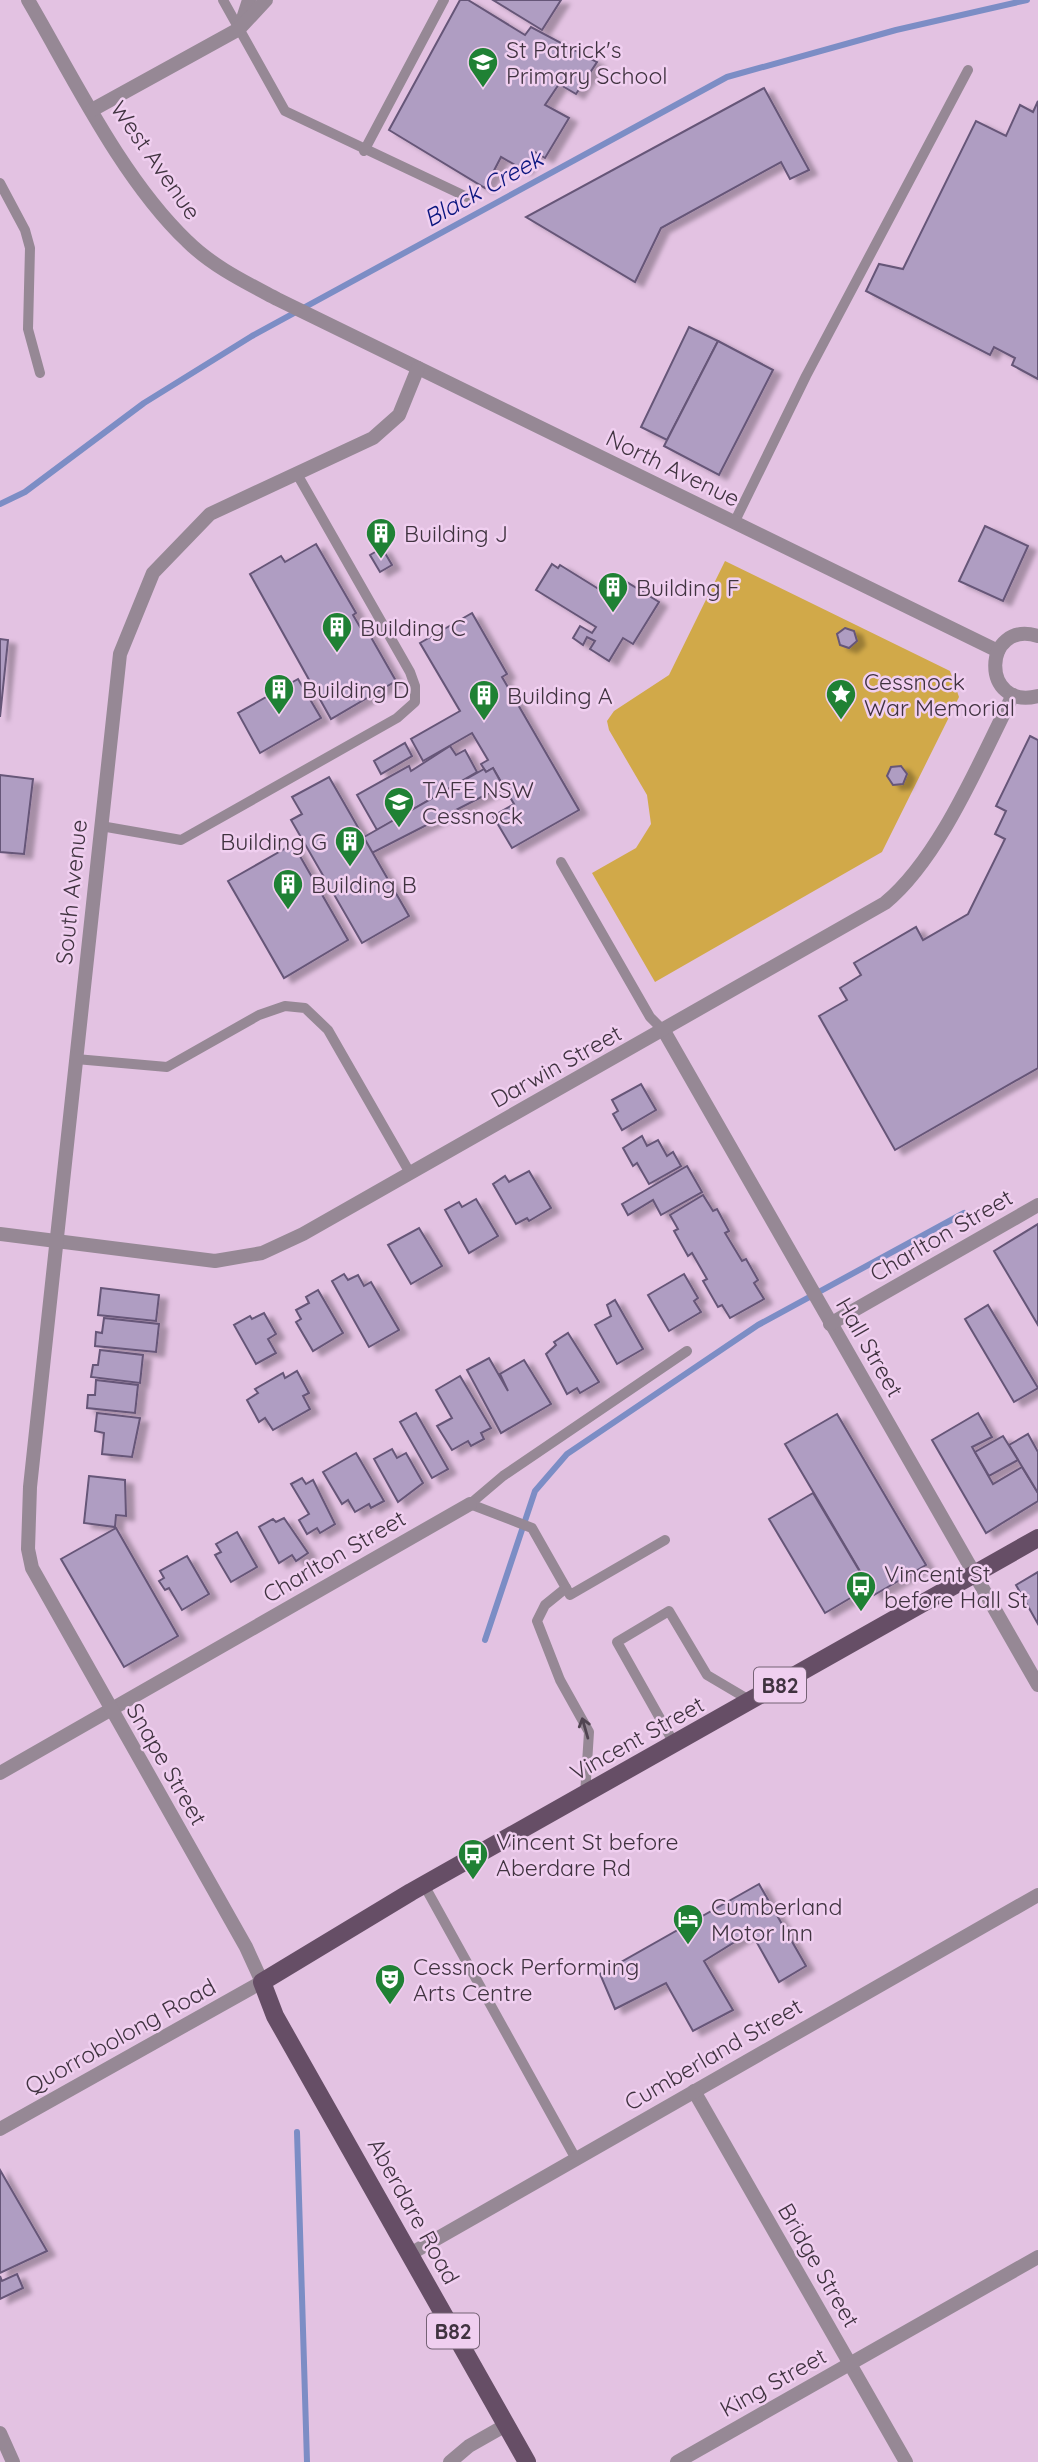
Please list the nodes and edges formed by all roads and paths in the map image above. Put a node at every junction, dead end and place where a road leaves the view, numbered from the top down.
1 (28, 0) edge
2 (223, 0) edge
3 (249, 0) edge
4 (266, 0) edge
5 (444, 0) edge
6 (239, 29) junction
7 (968, 70) dead end
8 (93, 110) junction
9 (364, 150) junction
10 (0, 183) edge
11 (467, 197) dead end
12 (328, 324) joint
13 (418, 368) junction
14 (40, 373) dead end
15 (297, 474) junction
16 (734, 523) junction
17 (1038, 636) edge
18 (998, 651) junction
19 (1013, 695) junction
20 (1038, 696) edge
21 (101, 826) junction
22 (561, 862) dead end
23 (664, 1031) junction
24 (76, 1059) junction
25 (411, 1173) junction
26 (1038, 1205) edge
27 (0, 1234) edge
28 (56, 1239) junction
29 (830, 1324) junction
30 (687, 1351) dead end
31 (470, 1504) junction
32 (1038, 1538) edge
33 (665, 1540) dead end
34 (32, 1568) joint
35 (975, 1575) junction
36 (566, 1588) junction
37 (1038, 1685) edge
38 (751, 1702) junction
39 (110, 1711) junction
40 (675, 1745) junction
41 (0, 1773) edge
42 (585, 1796) junction
43 (424, 1885) junction
44 (1038, 1895) edge
45 (262, 1982) junction
46 (694, 2091) junction
47 (0, 2129) edge
48 (576, 2159) junction
49 (410, 2254) junction
50 (1038, 2257) edge
51 (850, 2365) junction
52 (506, 2425) junction
53 (0, 2433) edge
54 (13, 2462) edge
55 (450, 2462) edge
56 (527, 2462) edge
57 (677, 2462) edge
58 (906, 2462) edge

1 - 8 street, West Avenue
2 - 6 lane
3 - 6 street
4 - 6 street
5 - 9 lane
6 - 8 street
6 - 9 lane
7 - 16 lane
8 - 12 street, West Avenue
9 - 11 lane
10 - 14 lane
12 - 13 street, North Avenue
13 - 15 street, South Avenue
13 - 16 street, North Avenue
15 - 21 street, South Avenue
15 - 21 lane
16 - 18 street, North Avenue
17 - 18 street
18 - 19 street
19 - 20 street
19 - 23 street, Darwin Street
21 - 24 street, South Avenue
22 - 23 lane
23 - 25 street, Darwin Street
23 - 29 street, Hall Street
24 - 25 lane
24 - 28 street, South Avenue
25 - 28 street, Darwin Street
26 - 29 street, Charlton Street
27 - 28 street, Darwin Street
28 - 34 street, South Avenue
29 - 35 street, Hall Street
30 - 31 lane
31 - 36 lane
31 - 39 street, Charlton Street
32 - 35 main road, Vincent Street / B82
33 - 36 lane
34 - 39 street, Snape Street
35 - 37 street, Hall Street
35 - 38 main road, Vincent Street / B82
42 -> 36 lane
38 - 40 main road, Vincent Street / B82
38 - 40 lane
39 - 41 street, Charlton Street
39 - 45 street, Snape Street
40 - 42 main road, Vincent Street / B82
42 - 43 main road, Vincent Street / B82
43 - 45 main road, Vincent Street / B82
43 - 48 lane
44 - 46 street, Cumberland Street
45 - 47 street, Quorrobolong Road
45 - 49 main road, Aberdare Road / B82
46 - 48 street, Cumberland Street
46 - 51 street, Bridge Street
48 - 49 street, Cumberland Street
49 - 52 main road, Aberdare Road / B82
50 - 51 street, King Street
51 - 57 street, King Street
51 - 58 street, Bridge Street
52 - 55 street
52 - 56 main road, Aberdare Road / B82
53 - 54 street

